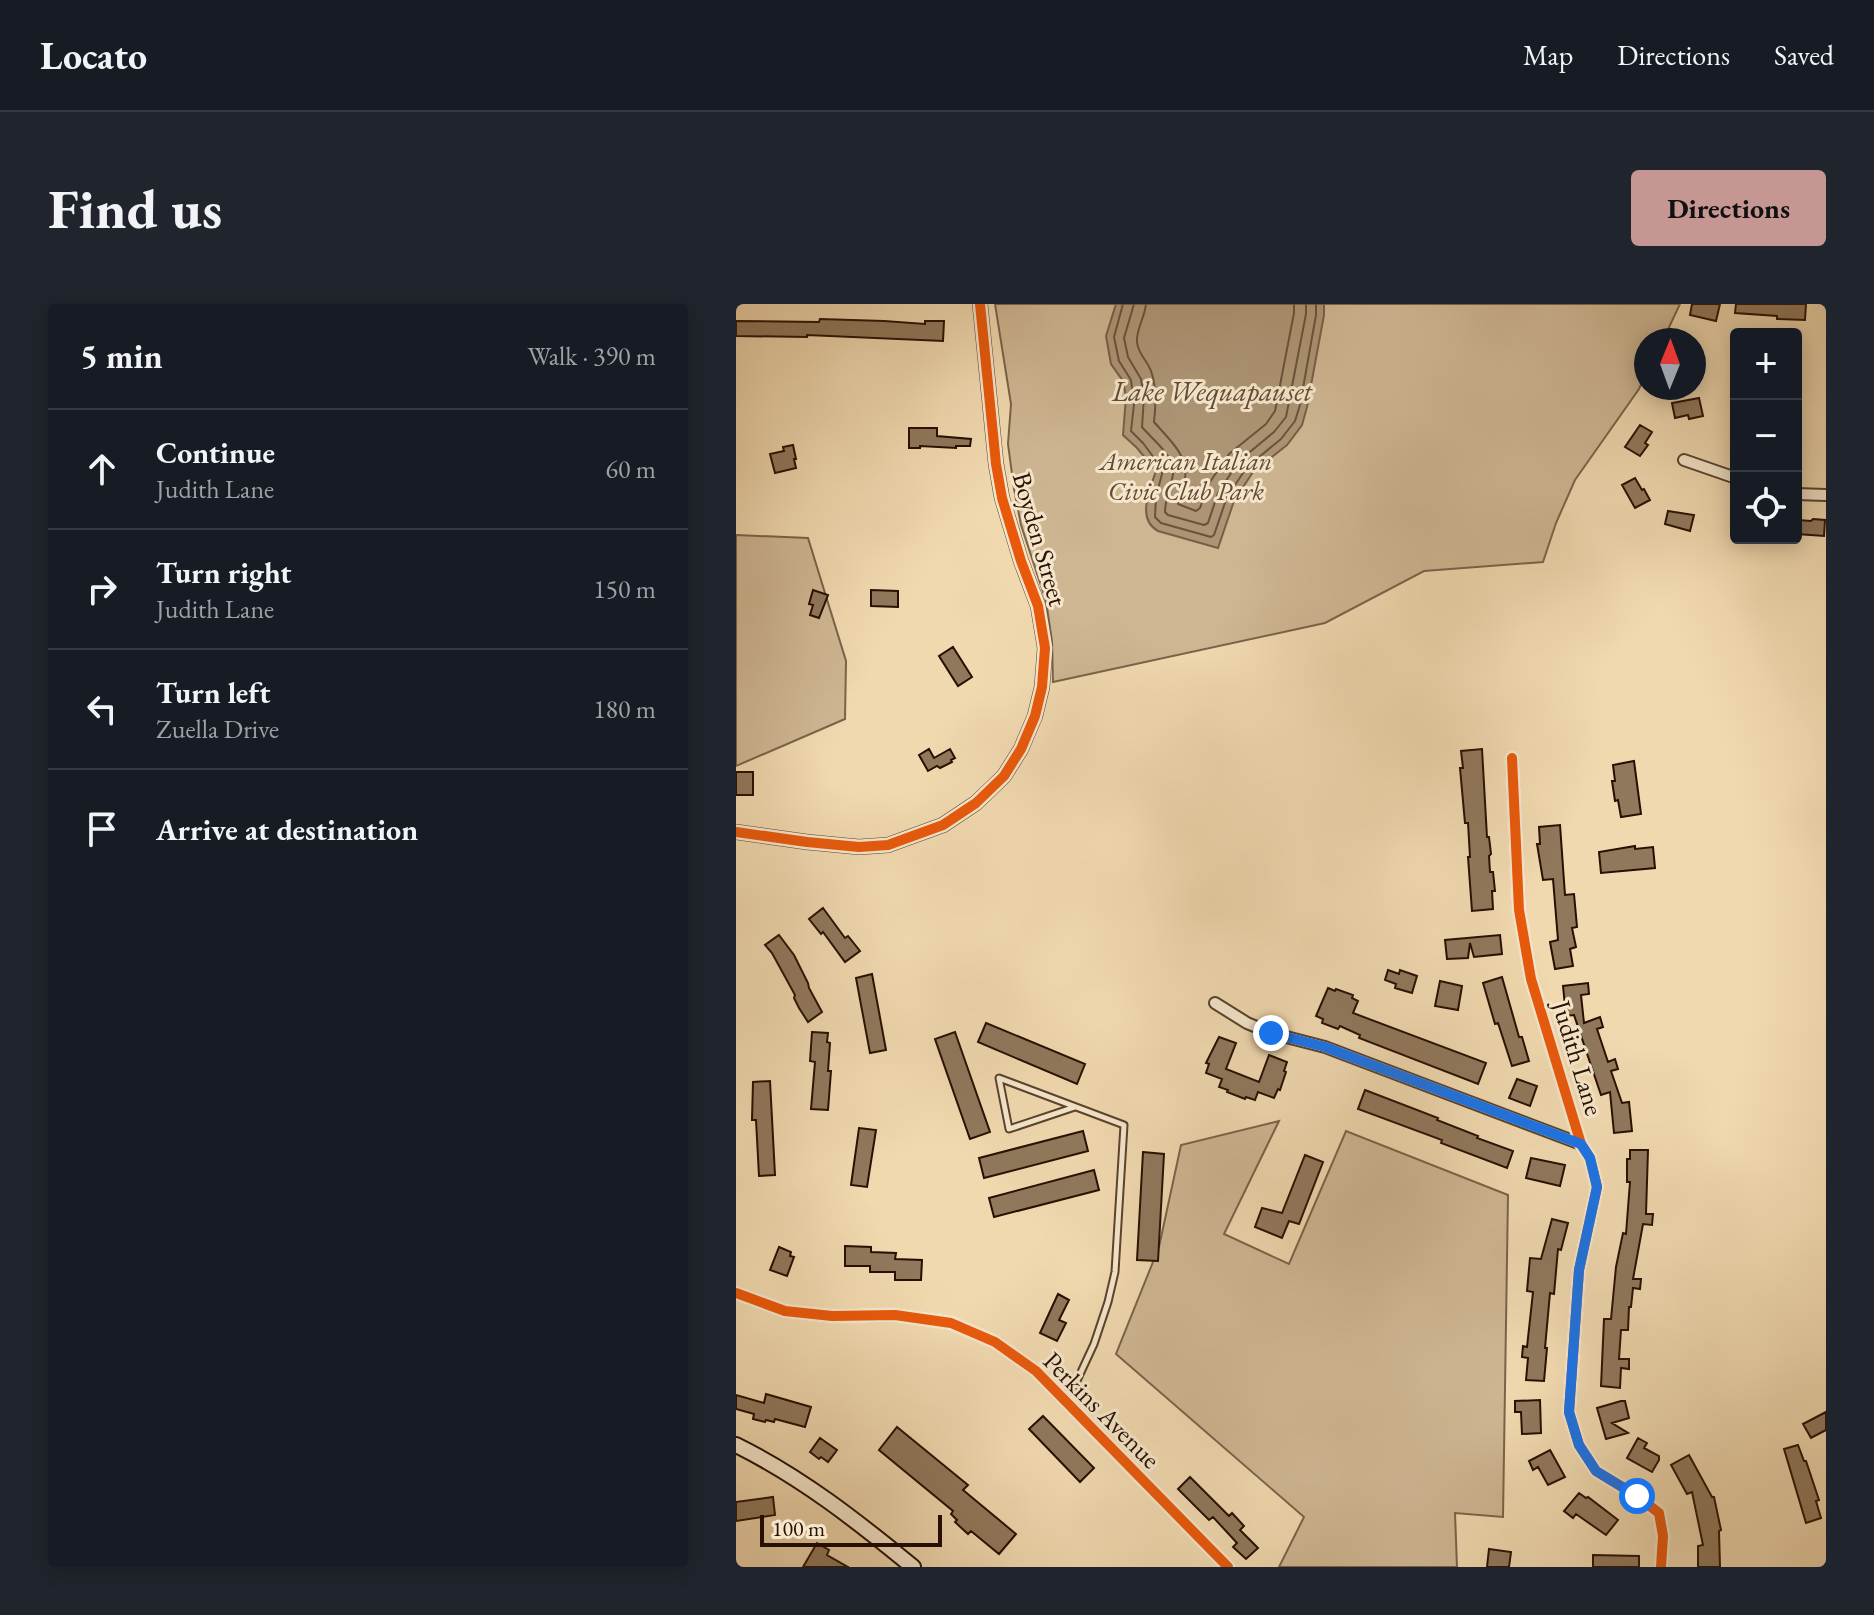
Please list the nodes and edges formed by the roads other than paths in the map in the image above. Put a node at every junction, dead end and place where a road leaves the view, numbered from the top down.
1 (980, 304) edge
2 (1684, 460) dead end
3 (1730, 476) edge
4 (1802, 494) edge
5 (1826, 495) edge
6 (1512, 758) dead end
7 (736, 832) edge
8 (1215, 1003) dead end
9 (1075, 1107) junction
10 (1581, 1144) junction
11 (736, 1293) edge
12 (1062, 1398) junction
13 (736, 1445) edge
14 (913, 1567) edge
15 (1228, 1567) edge
16 (1661, 1567) edge

1 - 7 street, Boyden Street
2 - 3 street
4 - 5 street
6 - 10 street, Judith Lane
8 - 10 street
9 - 9 lane
9 - 12 lane
10 - 16 street, Judith Lane
11 - 12 street, Perkins Avenue
12 - 15 street, Perkins Avenue
13 - 14 main road

